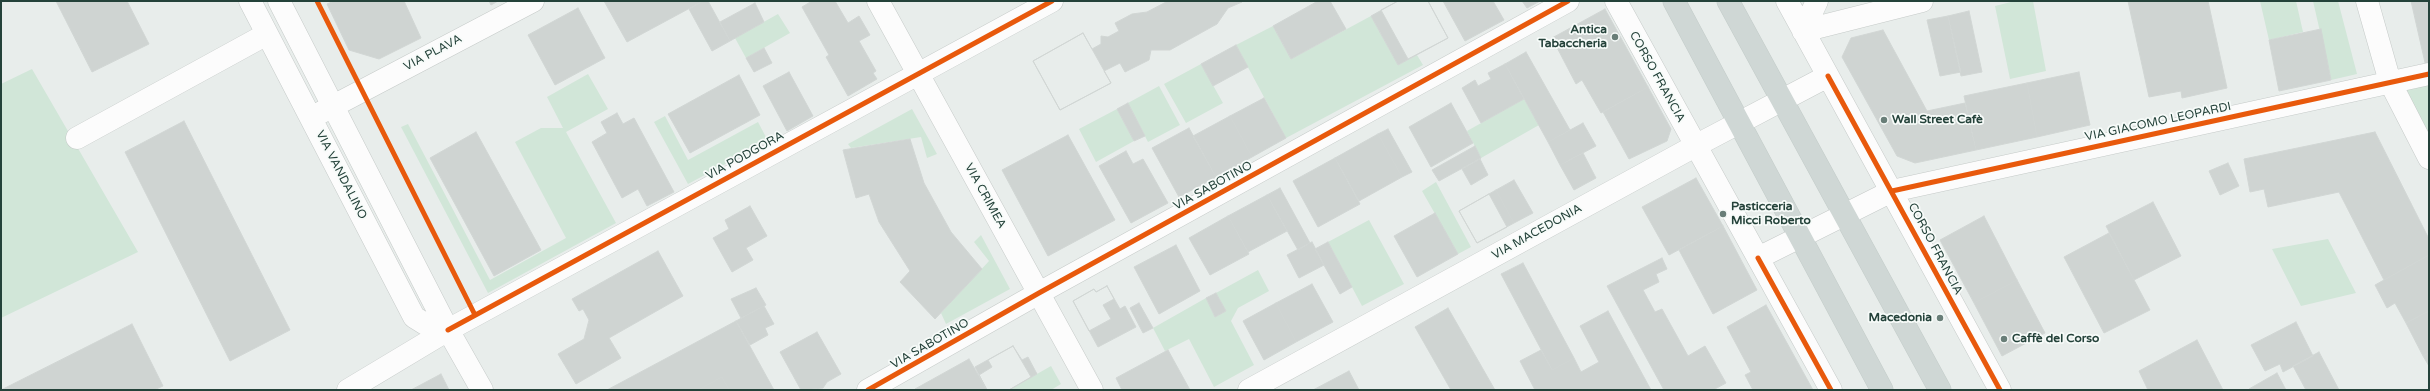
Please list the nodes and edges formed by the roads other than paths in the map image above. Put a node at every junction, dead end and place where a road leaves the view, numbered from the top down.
1 (250, 1) edge
2 (279, 1) edge
3 (533, 1) edge
4 (878, 1) edge
5 (1052, 1) edge
6 (1568, 1) edge
7 (1616, 1) edge
8 (1674, 1) edge
9 (1728, 1) edge
10 (1787, 1) edge
11 (1817, 1) edge
12 (1922, 1) edge
13 (2367, 1) edge
14 (1803, 31) junction
15 (267, 34) junction
16 (918, 74) junction
17 (2429, 74) edge
18 (1828, 76) junction
19 (2390, 82) junction
20 (1782, 100) junction
21 (332, 106) junction
22 (311, 118) junction
23 (1739, 122) junction
24 (77, 138) dead end
25 (1695, 146) junction
26 (2429, 158) edge
27 (1892, 191) junction
28 (1844, 213) junction
29 (1799, 237) junction
30 (1758, 258) junction
31 (1039, 293) junction
32 (448, 330) junction
33 (348, 390) edge
34 (482, 390) edge
35 (868, 390) edge
36 (1092, 390) edge
37 (1249, 390) edge
38 (1831, 390) edge
39 (1882, 390) edge
40 (1940, 390) edge
41 (2000, 390) edge

1 - 15 street, VIA VANDALINO
2 - 21 street, VIA VANDALINO
3 - 21 street, VIA PLAVA
4 - 16 street, VIA CRIMEA
5 - 16 street, VIA PODGORA
6 - 31 street, VIA SABOTINO
7 - 25 street, CORSO FRANCIA
8 - 23 main road
9 - 20 main road
10 - 14 street, CORSO FRANCIA
11 - 14 street
12 - 14 street
13 - 19 street
14 - 18 street, CORSO FRANCIA
15 - 22 street, VIA VANDALINO
15 - 24 street
16 - 31 street, VIA CRIMEA
16 - 32 street, VIA PODGORA
17 - 19 street, VIA GIACOMO LEOPARDI
18 - 20 street, VIA MACEDONIA
18 - 27 street, CORSO FRANCIA
19 - 26 street
19 - 27 street, VIA GIACOMO LEOPARDI
20 - 23 street, VIA MACEDONIA
20 - 28 main road
21 - 22 street, VIA PLAVA
21 - 32 street, VIA VANDALINO
22 - 32 street, VIA VANDALINO
23 - 25 street, VIA MACEDONIA
23 - 29 main road
25 - 30 street, CORSO FRANCIA
25 - 37 street, VIA MACEDONIA
27 - 28 street, VIA GIACOMO LEOPARDI
27 - 41 street, CORSO FRANCIA
28 - 29 street, VIA GIACOMO LEOPARDI
28 - 40 main road
29 - 30 street
29 - 39 main road
30 - 38 street, CORSO FRANCIA
31 - 35 street, VIA SABOTINO
31 - 36 street, VIA CRIMEA
32 - 33 street, VIA PODGORA
32 - 34 street, VIA VANDALINO

